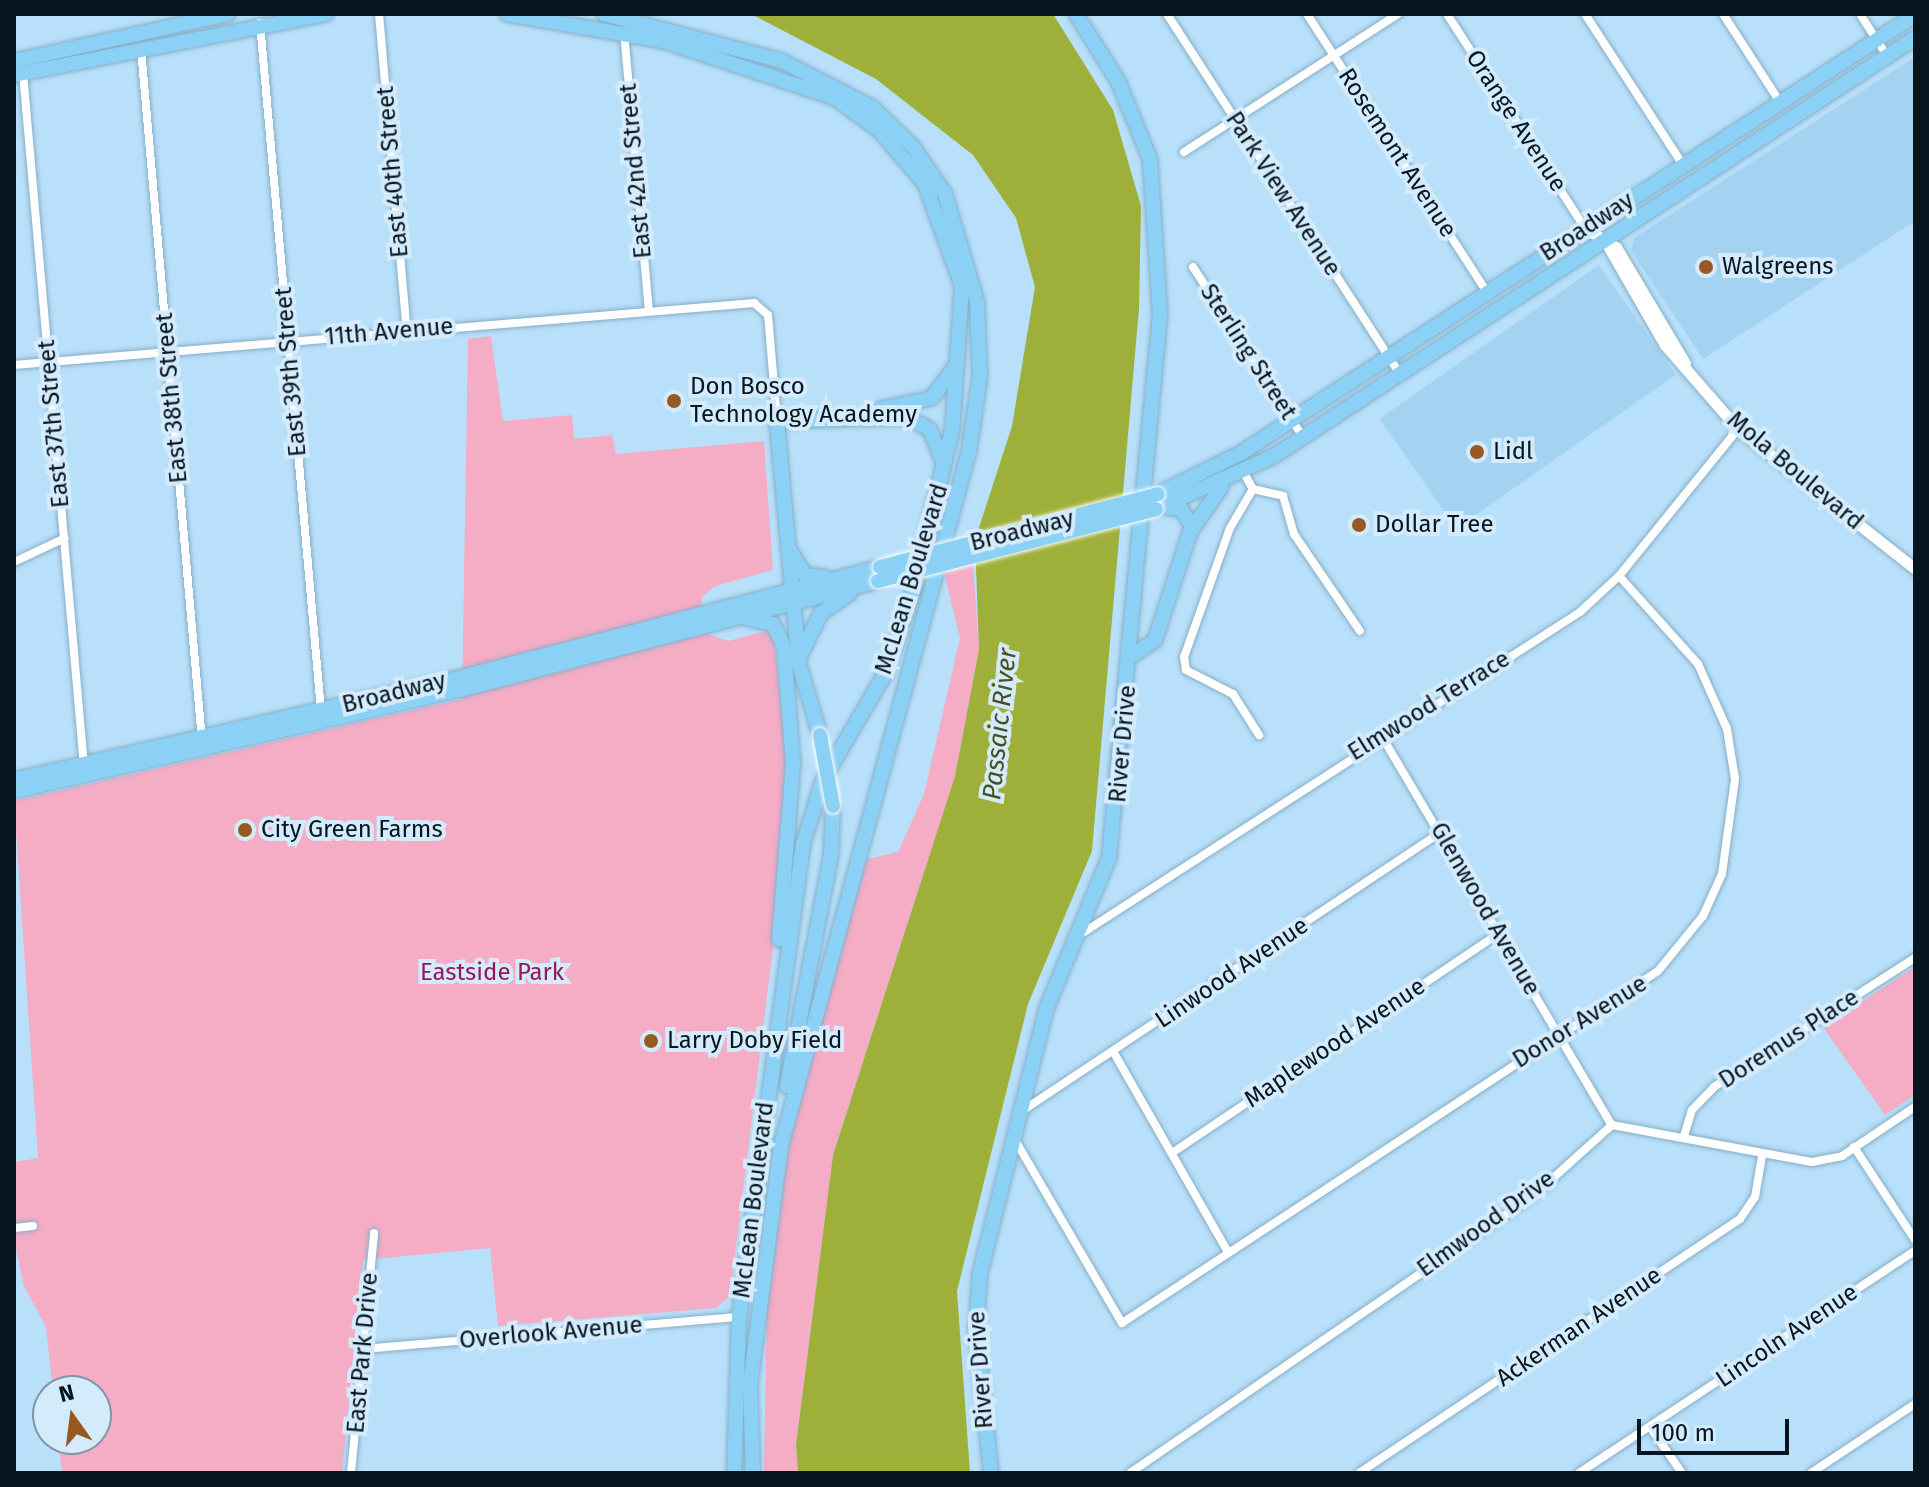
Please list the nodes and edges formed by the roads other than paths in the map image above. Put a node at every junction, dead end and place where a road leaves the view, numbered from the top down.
1 (228, 14) edge
2 (326, 14) edge
3 (379, 14) edge
4 (507, 14) edge
5 (604, 14) edge
6 (1076, 14) edge
7 (1167, 14) edge
8 (1307, 14) edge
9 (1398, 14) edge
10 (1447, 14) edge
11 (1585, 14) edge
12 (1723, 14) edge
13 (1860, 14) edge
14 (1915, 15) edge
15 (260, 22) junction
16 (624, 32) junction
17 (1915, 38) edge
18 (1877, 40) junction
19 (141, 47) junction
20 (1334, 55) junction
21 (1887, 56) junction
22 (17, 70) edge
23 (1780, 102) junction
24 (1235, 119) junction
25 (1184, 152) dead end
26 (1683, 165) junction
27 (1585, 228) junction
28 (1604, 239) junction
29 (1193, 267) dead end
30 (1487, 292) junction
31 (649, 310) junction
32 (407, 331) junction
33 (288, 341) junction
34 (964, 341) junction
35 (168, 352) junction
36 (1388, 356) junction
37 (49, 362) junction
38 (14, 365) edge
39 (1399, 373) junction
40 (868, 413) junction
41 (1292, 420) junction
42 (777, 421) junction
43 (1738, 429) junction
44 (1303, 437) junction
45 (945, 469) junction
46 (1244, 473) junction
47 (1227, 482) junction
48 (1253, 489) junction
49 (1157, 502) junction
50 (1190, 532) junction
51 (65, 538) junction
52 (785, 538) junction
53 (14, 562) edge
54 (1915, 569) edge
55 (879, 574) junction
56 (1619, 576) junction
57 (790, 597) junction
58 (709, 616) junction
59 (1360, 631) dead end
60 (1130, 657) junction
61 (799, 664) junction
62 (321, 717) junction
63 (1259, 735) dead end
64 (1381, 735) junction
65 (202, 744) junction
66 (84, 770) junction
67 (14, 780) edge
68 (14, 791) edge
69 (1441, 832) junction
70 (1499, 933) junction
71 (1077, 937) junction
72 (1915, 958) edge
73 (780, 1002) junction
74 (1559, 1034) junction
75 (1114, 1053) junction
76 (1915, 1107) edge
77 (1021, 1111) junction
78 (1612, 1125) junction
79 (1684, 1136) junction
80 (1015, 1139) junction
81 (781, 1146) junction
82 (1854, 1147) junction
83 (1172, 1153) junction
84 (1762, 1156) junction
85 (33, 1226) dead end
86 (14, 1228) edge
87 (374, 1233) dead end
88 (1915, 1240) edge
89 (1915, 1251) edge
90 (1228, 1252) junction
91 (739, 1317) junction
92 (364, 1349) junction
93 (1915, 1404) edge
94 (1650, 1427) junction
95 (351, 1473) edge
96 (734, 1473) edge
97 (753, 1473) edge
98 (991, 1473) edge
99 (1130, 1473) edge
100 (1359, 1473) edge
101 (1579, 1473) edge
102 (1682, 1473) edge
103 (1811, 1473) edge

1 - 22 main road
2 - 15 main road
3 - 32 street, East 40th Street
4 - 16 main road, McLean Boulevard
5 - 81 main road, McLean Boulevard
6 - 60 main road, River Drive
7 - 24 street, Park View Avenue
8 - 20 street, Rosemont Avenue
9 - 20 street
10 - 27 street, Orange Avenue
11 - 26 street
12 - 23 street
13 - 18 street
14 - 18 main road, Broadway
15 - 19 main road
15 - 33 street, East 39th Street
16 - 31 street, East 42nd Street
16 - 34 main road, McLean Boulevard
17 - 21 main road, Broadway
18 - 21 street
18 - 23 main road, Broadway
19 - 22 main road
19 - 35 street, East 38th Street
20 - 24 street
20 - 30 street, Rosemont Avenue
21 - 28 main road, Broadway
22 - 37 street, East 37th Street
23 - 26 main road, Broadway
24 - 25 street
24 - 36 street, Park View Avenue
26 - 27 main road, Broadway
27 - 28 street
27 - 30 main road, Broadway
28 - 39 main road, Broadway
28 - 43 street, Mola Boulevard
29 - 41 street, Sterling Street
30 - 36 main road, Broadway
31 - 32 street, 11th Avenue
31 - 42 street, 11th Avenue
32 - 33 street, 11th Avenue
33 - 35 street, 11th Avenue
33 - 62 street, East 39th Street
34 - 40 main road
34 - 45 main road, McLean Boulevard
35 - 37 street, 11th Avenue
35 - 65 street, East 38th Street
36 - 39 street, Park View Avenue
36 - 41 main road, Broadway
37 - 38 street, 11th Avenue
37 - 51 street, East 37th Street
39 - 44 main road, Broadway
40 - 42 main road
40 - 45 main road
41 - 44 street, Sterling Street
41 - 49 main road, Broadway
42 - 52 main road
43 - 54 street, Mola Boulevard
43 - 56 street, Elmwood Terrace
44 - 46 main road, Broadway
45 - 73 main road, McLean Boulevard
46 - 47 main road, Broadway
46 - 48 street
47 - 49 main road, Broadway
47 - 50 main road
48 - 59 street
48 - 63 street
49 - 50 main road
49 - 55 main road, Broadway, bridge
50 - 60 main road
51 - 53 street
51 - 66 street, East 37th Street
52 - 55 main road
52 - 57 main road
55 - 57 main road, Broadway
55 - 61 main road
56 - 64 street, Elmwood Terrace
56 - 74 street, Donor Avenue
57 - 58 main road, Broadway
57 - 61 main road
58 - 62 main road, Broadway
58 - 73 main road
60 - 71 main road, River Drive
61 - 81 main road, bridge
62 - 65 main road, Broadway
64 - 69 street, Glenwood Avenue
64 - 71 street, Elmwood Terrace
65 - 66 main road, Broadway
66 - 67 main road, Broadway
66 - 68 main road, Broadway
69 - 70 street, Glenwood Avenue
69 - 75 street, Linwood Avenue
70 - 74 street, Glenwood Avenue
70 - 83 street, Maplewood Avenue
71 - 77 main road, River Drive
72 - 79 street, Doremus Place
73 - 91 main road, McLean Boulevard
74 - 78 street, Glenwood Avenue
74 - 90 street, Donor Avenue
75 - 77 street, Linwood Avenue
75 - 83 street
76 - 82 street
77 - 80 main road, River Drive
78 - 79 street
78 - 99 street, Elmwood Drive
79 - 84 street
80 - 90 street, Donor Avenue
80 - 98 main road, River Drive
81 - 97 main road, McLean Boulevard
82 - 84 street
82 - 88 street
83 - 90 street
84 - 100 street, Ackerman Avenue
85 - 86 street
87 - 92 street, East Park Drive
89 - 94 street, Lincoln Avenue
91 - 92 street, Overlook Avenue
91 - 96 main road, McLean Boulevard
92 - 95 street, East Park Drive
93 - 103 street
94 - 101 street, Lincoln Avenue
94 - 102 street

